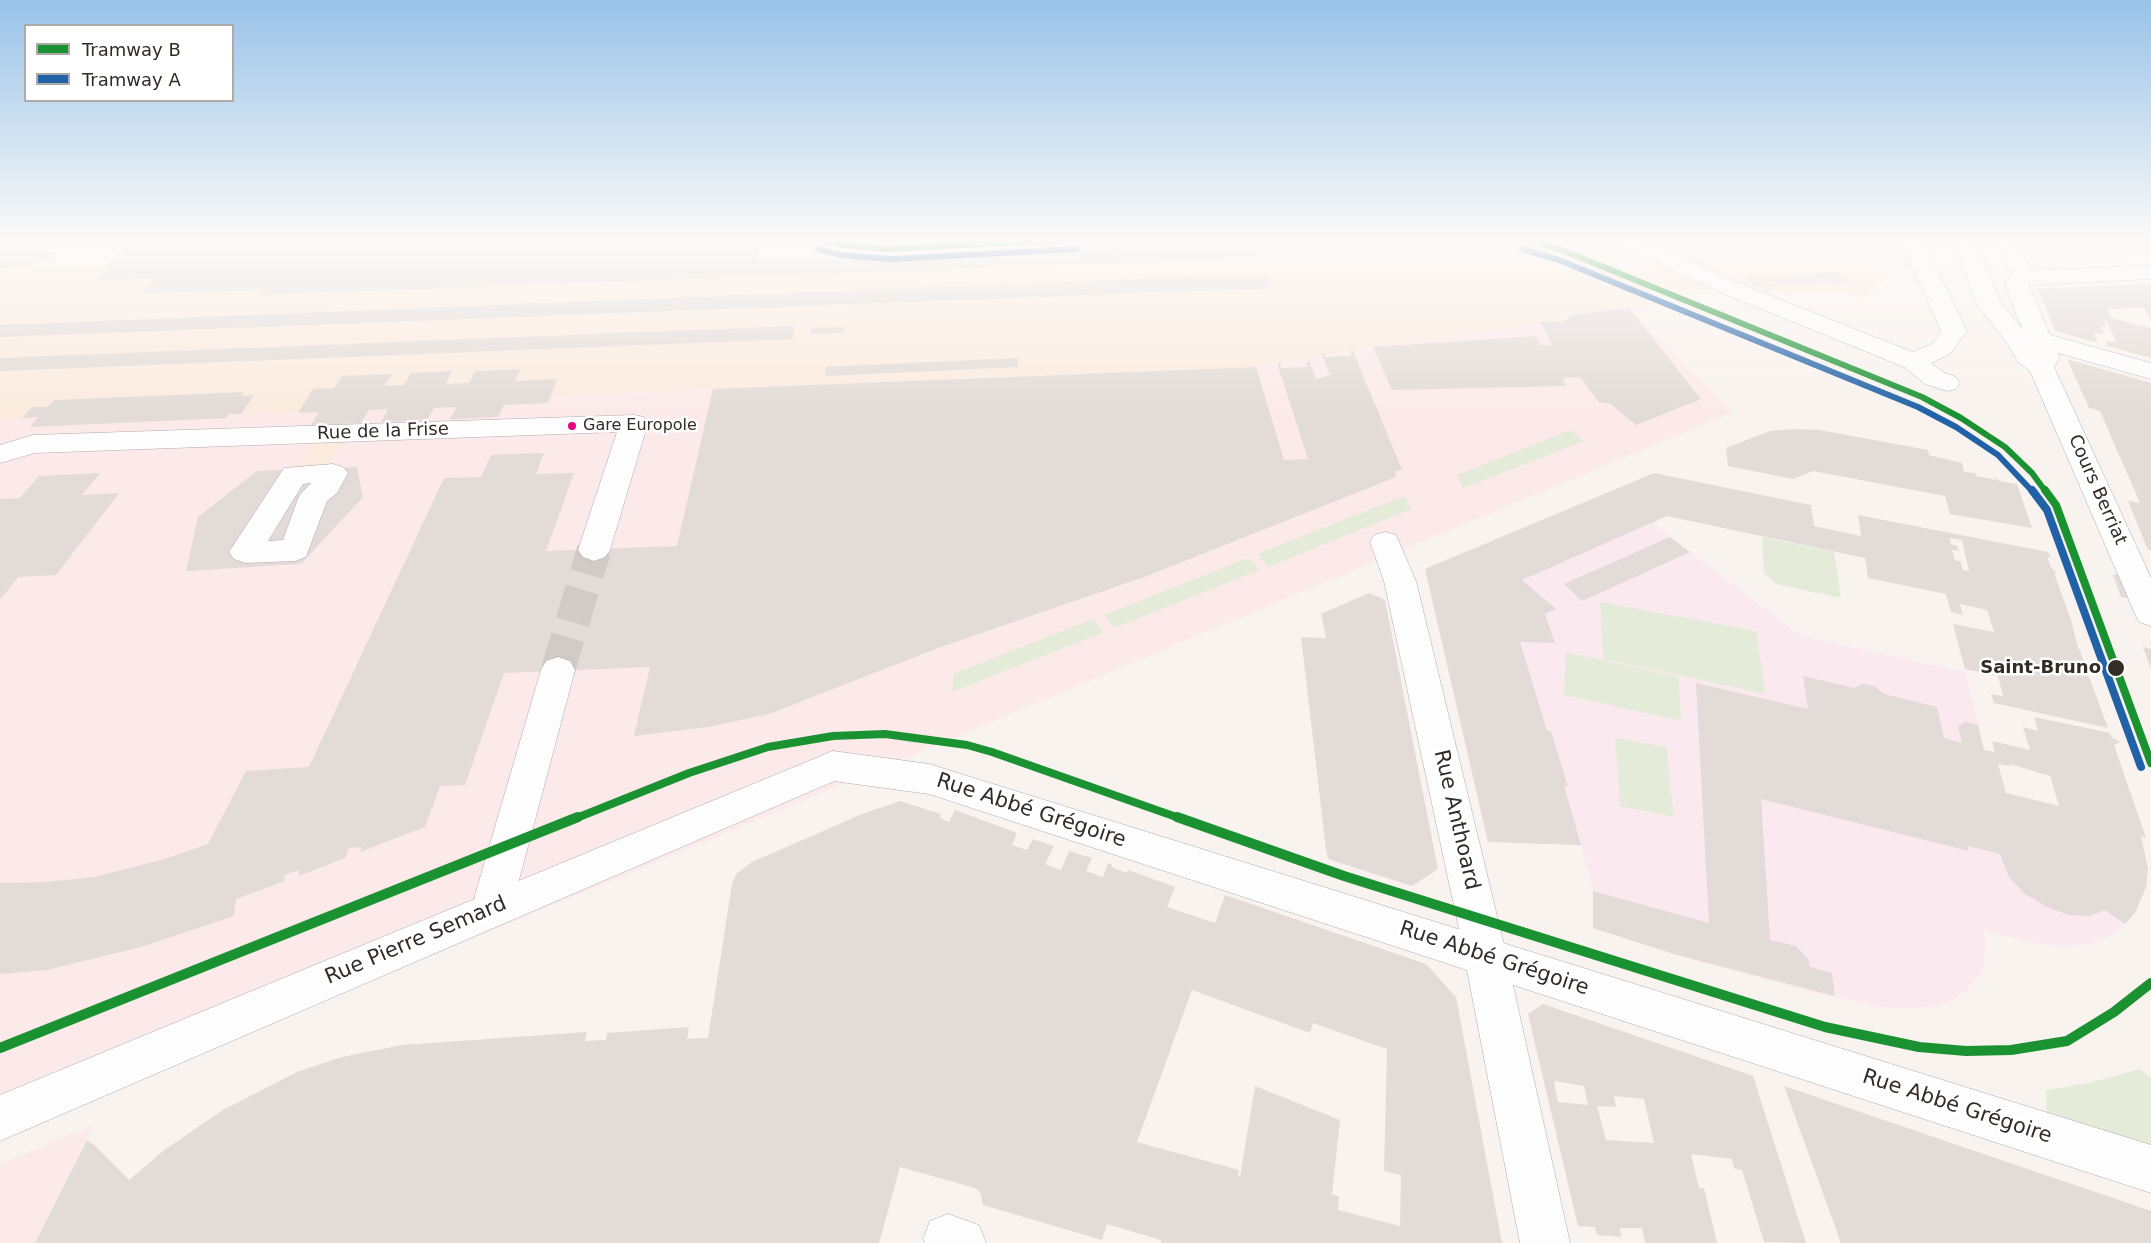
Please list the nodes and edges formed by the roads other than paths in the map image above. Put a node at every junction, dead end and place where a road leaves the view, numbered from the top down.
1 (1753, 297) edge
2 (1938, 297) edge
3 (1986, 297) edge
4 (2021, 297) edge
5 (2040, 353) junction
6 (1913, 361) junction
7 (2151, 371) edge
8 (1947, 383) dead end
9 (0, 454) edge
10 (1385, 542) dead end
11 (594, 550) tunnel mouth
12 (2141, 567) edge
13 (2151, 614) edge
14 (558, 670) tunnel mouth
15 (833, 766) joint
16 (495, 908) junction
17 (1486, 957) junction
18 (0, 1118) edge
19 (2151, 1169) edge
20 (1545, 1243) edge

1 - 6 street
2 - 6 street
3 - 5 street, Cours Berriat
4 - 5 street, Cours Berriat
5 - 7 street
5 - 12 street, Cours Berriat
6 - 8 street
9 - 11 street, Rue de la Frise
10 - 17 street, Rue Anthoard
12 - 13 street, Cours Berriat
14 - 16 street
15 - 16 street, Rue Pierre Semard
15 - 17 street, Rue Abbé Grégoire
16 - 18 street, Rue Pierre Semard
17 - 19 street, Rue Abbé Grégoire
17 - 20 street, Rue Anthoard

